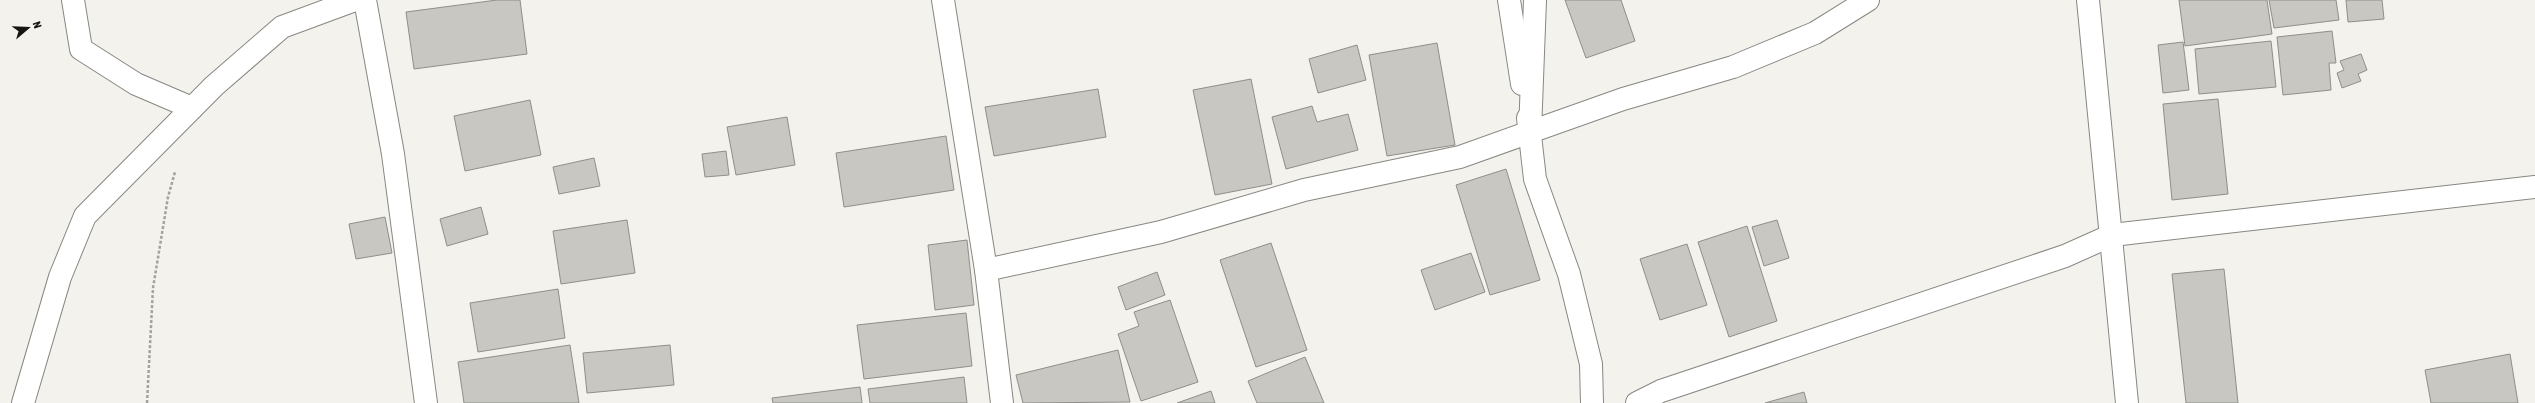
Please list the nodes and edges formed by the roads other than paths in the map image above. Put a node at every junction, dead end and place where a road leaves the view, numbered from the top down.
1 (73, 0) edge
2 (355, 0) edge
3 (365, 0) edge
4 (943, 0) edge
5 (1509, 0) edge
6 (1535, 0) edge
7 (1868, 0) edge
8 (2088, 0) edge
9 (192, 108) junction
10 (1530, 132) junction
11 (2535, 187) edge
12 (2112, 235) junction
13 (986, 270) junction
14 (23, 403) edge
15 (426, 403) edge
16 (1002, 403) edge
17 (1592, 403) edge
18 (1638, 403) edge
19 (2127, 403) edge

1 - 9 street
2 - 9 street
3 - 15 street
4 - 13 street
5 - 10 street
6 - 10 street
7 - 10 street
8 - 12 street
9 - 14 street
10 - 13 street
10 - 17 street
11 - 12 street
12 - 18 street
12 - 19 street
13 - 16 street

